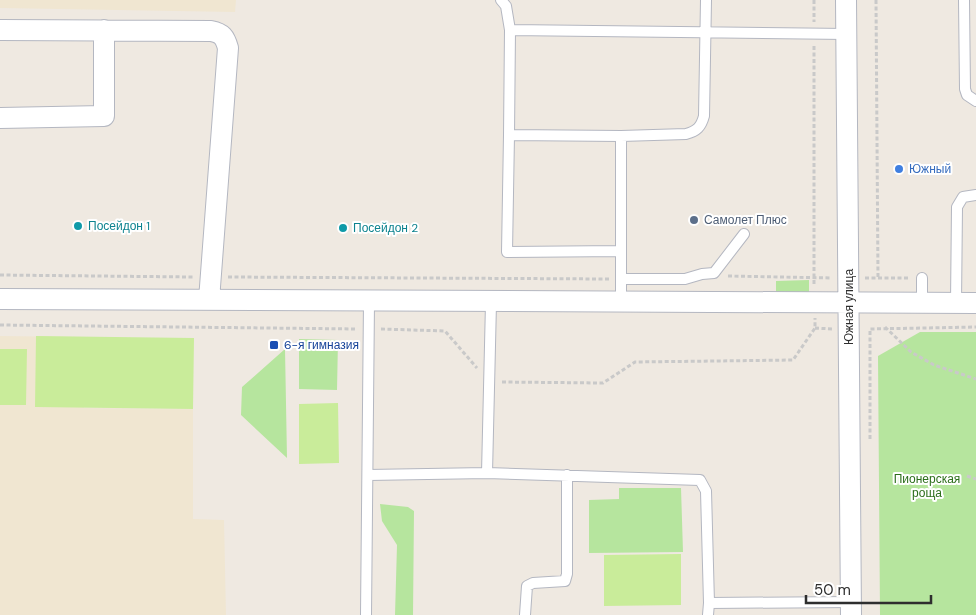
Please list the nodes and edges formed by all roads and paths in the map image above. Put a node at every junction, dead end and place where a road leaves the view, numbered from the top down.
1 (501, 0) edge
2 (706, 0) edge
3 (814, 0) edge
4 (846, 0) edge
5 (876, 0) edge
6 (964, 0) edge
7 (0, 30) edge
8 (104, 30) junction
9 (510, 30) junction
10 (706, 31) junction
11 (814, 33) junction
12 (847, 34) junction
13 (965, 64) junction
14 (976, 64) edge
15 (976, 100) edge
16 (0, 118) edge
17 (509, 135) junction
18 (621, 136) junction
19 (976, 195) edge
20 (744, 234) dead end
21 (621, 251) junction
22 (714, 273) junction
23 (0, 276) edge
24 (210, 277) junction
25 (744, 277) junction
26 (814, 278) junction
27 (849, 278) junction
28 (878, 278) junction
29 (922, 278) joint
30 (621, 280) junction
31 (745, 284) dead end
32 (0, 299) edge
33 (209, 300) junction
34 (369, 302) junction
35 (621, 302) junction
36 (491, 303) junction
37 (849, 303) junction
38 (922, 303) junction
39 (966, 303) edge
40 (0, 325) edge
41 (885, 327) junction
42 (976, 327) edge
43 (815, 328) dead end
44 (368, 329) junction
45 (976, 379) edge
46 (489, 382) junction
47 (870, 447) dead end
48 (487, 472) junction
49 (368, 475) junction
50 (567, 475) junction
51 (967, 476) dead end
52 (976, 479) edge
53 (709, 603) junction
54 (851, 608) edge
55 (366, 615) edge
56 (525, 615) edge
57 (708, 615) edge

1 - 9 lane
2 - 10 lane
3 - 11 path
4 - 12 street, Южная улица
5 - 28 path
6 - 13 lane
7 - 8 street
8 - 16 street
8 - 24 street
9 - 10 lane
9 - 17 lane
10 - 11 lane
10 - 18 lane
11 - 12 lane
11 - 26 path
12 - 27 street, Южная улица
13 - 14 lane
13 - 15 lane
17 - 18 lane
17 - 21 lane
18 - 21 lane
19 - 39 lane
20 - 22 lane
21 - 30 lane
22 - 25 path
22 - 30 lane
23 - 24 path
24 - 30 path
24 - 33 street
25 - 26 path
25 - 31 path
26 - 27 path
27 - 28 path
27 - 37 street, Южная улица
28 - 29 path
29 - 38 lane
30 - 35 lane
32 - 33 street
33 - 34 street
34 - 36 street
34 - 44 lane
35 - 36 street
35 - 37 street
36 - 46 lane
37 - 38 street
37 - 54 street, Южная улица
38 - 39 street
40 - 44 path
41 - 42 path
41 - 45 path
41 - 47 path
43 - 46 path
44 - 46 path
44 - 49 lane
46 - 48 lane
48 - 49 lane
48 - 50 lane
49 - 55 lane
50 - 53 lane
50 - 56 lane
51 - 52 path
53 - 54 lane
53 - 57 lane

